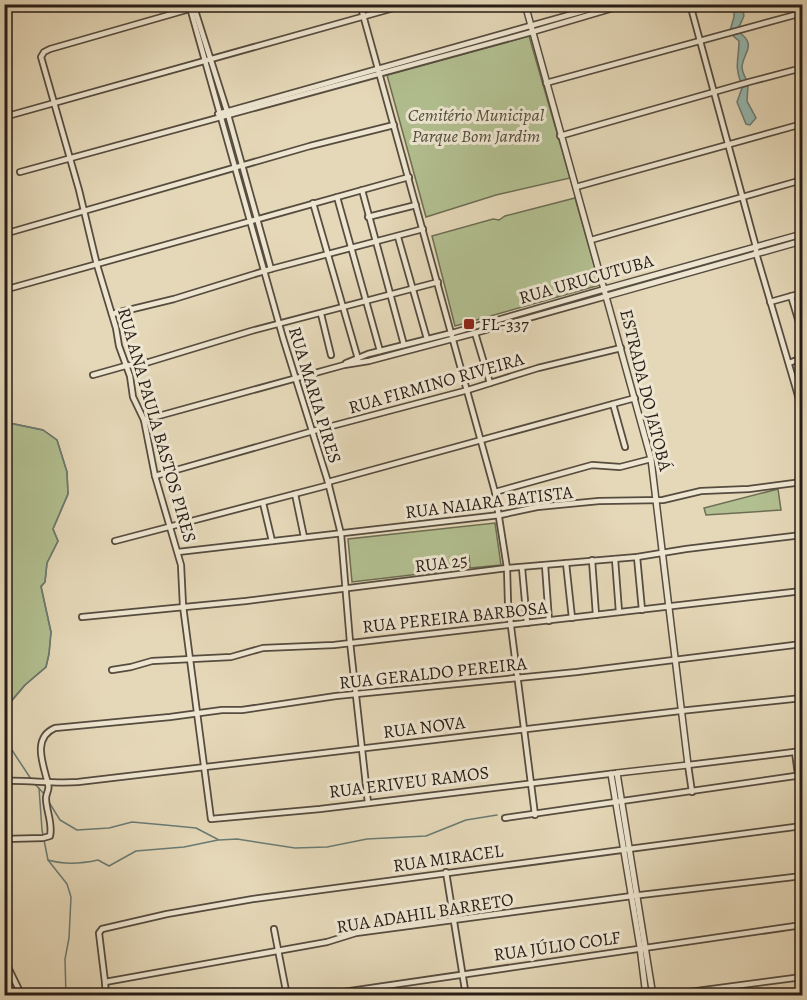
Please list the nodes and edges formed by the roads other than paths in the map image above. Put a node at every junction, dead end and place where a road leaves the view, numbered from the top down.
1 (207, 4) edge
2 (360, 4) edge
3 (408, 4) edge
4 (525, 4) edge
5 (608, 4) edge
6 (627, 4) edge
7 (690, 4) edge
8 (192, 6) edge
9 (802, 13) edge
10 (364, 16) junction
11 (531, 30) junction
12 (699, 41) junction
13 (208, 60) junction
14 (802, 68) edge
15 (380, 71) junction
16 (546, 83) junction
17 (714, 92) junction
18 (54, 103) junction
19 (228, 113) junction
20 (221, 115) junction
21 (4, 117) edge
22 (802, 124) edge
23 (394, 125) junction
24 (560, 136) junction
25 (729, 145) junction
26 (70, 158) junction
27 (239, 167) junction
28 (20, 172) dead end
29 (409, 177) junction
30 (802, 180) edge
31 (576, 187) junction
32 (362, 190) junction
33 (338, 197) junction
34 (742, 197) junction
35 (313, 203) junction
36 (416, 205) junction
37 (83, 211) junction
38 (368, 217) junction
39 (254, 221) junction
40 (423, 230) junction
41 (4, 234) edge
42 (802, 234) edge
43 (398, 237) junction
44 (591, 240) junction
45 (802, 241) edge
46 (375, 243) junction
47 (352, 248) junction
48 (756, 250) junction
49 (328, 255) junction
50 (97, 265) junction
51 (268, 270) junction
52 (438, 282) junction
53 (413, 289) junction
54 (605, 289) junction
55 (4, 291) edge
56 (802, 293) edge
57 (390, 295) junction
58 (607, 296) junction
59 (791, 296) junction
60 (366, 302) junction
61 (770, 302) junction
62 (343, 308) junction
63 (112, 314) junction
64 (321, 314) junction
65 (279, 324) junction
66 (802, 332) edge
67 (475, 333) junction
68 (453, 335) junction
69 (427, 339) junction
70 (404, 345) junction
71 (621, 348) junction
72 (380, 351) junction
73 (332, 355) dead end
74 (802, 358) edge
75 (358, 360) junction
76 (789, 363) junction
77 (125, 366) junction
78 (93, 375) dead end
79 (296, 379) junction
80 (490, 383) junction
81 (468, 390) junction
82 (635, 398) junction
83 (613, 404) junction
84 (802, 406) edge
85 (144, 420) junction
86 (313, 431) junction
87 (481, 440) junction
88 (625, 447) dead end
89 (651, 459) junction
90 (155, 476) junction
91 (802, 482) edge
92 (328, 484) junction
93 (495, 492) junction
94 (295, 494) junction
95 (657, 500) junction
96 (263, 503) junction
97 (500, 515) junction
98 (171, 527) junction
99 (341, 534) junction
100 (802, 535) edge
101 (304, 537) junction
102 (115, 541) dead end
103 (272, 541) junction
104 (178, 552) junction
105 (664, 553) junction
106 (637, 557) junction
107 (615, 559) junction
108 (592, 560) junction
109 (566, 563) junction
110 (545, 565) junction
111 (507, 568) junction
112 (522, 568) junction
113 (345, 588) junction
114 (802, 591) edge
115 (183, 606) junction
116 (668, 607) junction
117 (642, 610) junction
118 (619, 612) junction
119 (596, 615) junction
120 (82, 617) dead end
121 (572, 618) junction
122 (549, 621) junction
123 (527, 623) junction
124 (511, 625) junction
125 (350, 642) junction
126 (802, 644) edge
127 (190, 659) junction
128 (674, 659) junction
129 (112, 670) dead end
130 (518, 678) junction
131 (357, 694) junction
132 (802, 698) edge
133 (680, 711) junction
134 (197, 713) junction
135 (524, 729) junction
136 (363, 748) junction
137 (802, 751) edge
138 (795, 752) junction
139 (688, 765) junction
140 (204, 768) junction
141 (614, 774) junction
142 (800, 776) edge
143 (4, 781) edge
144 (530, 782) junction
145 (48, 783) junction
146 (692, 792) junction
147 (368, 803) junction
148 (618, 803) junction
149 (802, 805) edge
150 (535, 815) junction
151 (505, 818) dead end
152 (211, 819) joint
153 (802, 826) edge
154 (4, 839) edge
155 (626, 848) junction
156 (446, 872) junction
157 (802, 876) edge
158 (634, 896) junction
159 (454, 921) junction
160 (802, 926) edge
161 (274, 929) dead end
162 (643, 947) junction
163 (279, 951) junction
164 (4, 959) edge
165 (464, 973) junction
166 (802, 977) edge
167 (105, 982) junction
168 (22, 996) edge
169 (106, 996) edge
170 (286, 996) edge
171 (316, 996) edge
172 (466, 996) edge
173 (646, 996) edge
174 (653, 996) edge
175 (659, 996) edge

1 - 8 street
2 - 10 street
3 - 10 street
4 - 11 street, ESTRADA DO JATOBÁ
5 - 11 street
6 - 11 street
7 - 12 street
8 - 13 street, RUA MARIA PIRES
8 - 18 street, RUA ANA PAULA BASTOS PIRES
9 - 12 street
10 - 13 street
10 - 15 street
11 - 15 street
11 - 16 street, ESTRADA DO JATOBÁ
12 - 16 street
12 - 17 street
13 - 18 street
13 - 19 street, RUA MARIA PIRES
13 - 20 street, RUA MARIA PIRES
14 - 17 street
15 - 19 street
15 - 23 street
16 - 24 street, ESTRADA DO JATOBÁ
17 - 24 street
17 - 25 street
18 - 21 street
18 - 26 street, RUA ANA PAULA BASTOS PIRES
19 - 20 street
19 - 27 street, RUA MARIA PIRES
20 - 26 street
20 - 27 street, RUA MARIA PIRES
22 - 25 street
23 - 27 street
23 - 29 street
24 - 31 street, ESTRADA DO JATOBÁ
25 - 31 street
25 - 34 street
26 - 28 street
26 - 37 street, RUA ANA PAULA BASTOS PIRES
27 - 37 street
27 - 39 street, RUA MARIA PIRES
29 - 32 street
29 - 36 street
30 - 34 street
31 - 44 street, ESTRADA DO JATOBÁ
32 - 33 street
32 - 38 street
33 - 35 street
33 - 47 street
34 - 44 street
34 - 48 street
35 - 39 street
35 - 49 street
36 - 38 street
36 - 40 street
37 - 41 street
37 - 50 street, RUA ANA PAULA BASTOS PIRES
38 - 46 street
39 - 50 street
39 - 51 street, RUA MARIA PIRES
40 - 43 street
40 - 52 street
42 - 48 street, RUA URUCUTUBA
43 - 46 street
43 - 53 street
44 - 54 street, ESTRADA DO JATOBÁ
45 - 48 street, RUA URUCUTUBA
46 - 47 street
46 - 57 street
47 - 49 street
47 - 60 street
48 - 54 street, RUA URUCUTUBA
48 - 58 street, RUA URUCUTUBA
48 - 61 street
49 - 51 street
49 - 62 street
50 - 55 street
50 - 63 street, RUA ANA PAULA BASTOS PIRES
51 - 63 street
51 - 65 street, RUA MARIA PIRES
52 - 53 street
52 - 68 street
53 - 57 street
53 - 69 street
54 - 58 street, ESTRADA DO JATOBÁ
54 - 68 street, RUA URUCUTUBA
56 - 59 street
57 - 60 street
57 - 70 street
58 - 67 street, RUA URUCUTUBA
58 - 71 street, ESTRADA DO JATOBÁ
59 - 61 street
59 - 66 street
60 - 62 street
60 - 72 street
61 - 76 street
62 - 64 street
62 - 75 street
63 - 77 street, RUA ANA PAULA BASTOS PIRES
64 - 65 street
64 - 73 street
65 - 77 street
65 - 79 street, RUA MARIA PIRES
67 - 68 street, RUA URUCUTUBA
67 - 80 street
68 - 69 street, RUA URUCUTUBA
68 - 75 street, RUA URUCUTUBA
68 - 81 street
69 - 70 street, RUA URUCUTUBA
70 - 72 street, RUA URUCUTUBA
71 - 80 street, RUA FIRMINO RIVEIRA
71 - 82 street, ESTRADA DO JATOBÁ
72 - 75 street, RUA URUCUTUBA
74 - 76 street
75 - 79 street, RUA URUCUTUBA
76 - 84 street
77 - 78 street
77 - 85 street, RUA ANA PAULA BASTOS PIRES
79 - 85 street, RUA URUCUTUBA
79 - 86 street, RUA MARIA PIRES
80 - 81 street, RUA FIRMINO RIVEIRA
81 - 86 street, RUA FIRMINO RIVEIRA
81 - 87 street
82 - 83 street
82 - 89 street, ESTRADA DO JATOBÁ
83 - 87 street
83 - 88 street
85 - 90 street, RUA ANA PAULA BASTOS PIRES
86 - 90 street, RUA FIRMINO RIVEIRA
86 - 92 street, RUA MARIA PIRES
87 - 92 street
87 - 93 street
89 - 93 street
89 - 95 street, ESTRADA DO JATOBÁ
90 - 98 street, RUA ANA PAULA BASTOS PIRES
91 - 95 street, RUA NAIARA BATISTA
92 - 94 street
92 - 99 street, RUA MARIA PIRES
93 - 97 street
94 - 96 street
94 - 101 street
95 - 97 street, RUA NAIARA BATISTA
95 - 105 street, ESTRADA DO JATOBÁ
96 - 98 street
96 - 103 street
97 - 99 street, RUA NAIARA BATISTA
97 - 111 street
98 - 102 street
98 - 104 street, RUA ANA PAULA BASTOS PIRES
99 - 101 street, RUA NAIARA BATISTA
99 - 113 street, RUA MARIA PIRES
100 - 105 street, RUA 25
101 - 103 street, RUA NAIARA BATISTA
103 - 104 street, RUA NAIARA BATISTA
104 - 115 street, RUA ANA PAULA BASTOS PIRES
105 - 106 street, RUA 25
105 - 116 street, ESTRADA DO JATOBÁ
106 - 107 street, RUA 25
106 - 117 street
107 - 108 street, RUA 25
107 - 118 street
108 - 109 street, RUA 25
108 - 119 street
109 - 110 street, RUA 25
109 - 121 street
110 - 112 street, RUA 25
110 - 122 street
111 - 112 street, RUA 25
111 - 113 street, RUA 25
111 - 124 street
112 - 123 street
113 - 115 street, RUA 25
113 - 125 street, RUA MARIA PIRES
114 - 116 street, RUA PEREIRA BARBOSA
115 - 120 street, RUA 25
115 - 127 street, RUA ANA PAULA BASTOS PIRES
116 - 117 street, RUA PEREIRA BARBOSA
116 - 128 street, ESTRADA DO JATOBÁ
117 - 118 street, RUA PEREIRA BARBOSA
118 - 119 street, RUA PEREIRA BARBOSA
119 - 121 street, RUA PEREIRA BARBOSA
121 - 122 street, RUA PEREIRA BARBOSA
122 - 123 street, RUA PEREIRA BARBOSA
123 - 124 street, RUA PEREIRA BARBOSA
124 - 125 street, RUA PEREIRA BARBOSA
124 - 130 street
125 - 127 street, RUA PEREIRA BARBOSA
125 - 131 street, RUA MARIA PIRES
126 - 128 street, RUA GERALDO PEREIRA
127 - 129 street, RUA PEREIRA BARBOSA
127 - 134 street, RUA ANA PAULA BASTOS PIRES
128 - 130 street, RUA GERALDO PEREIRA
128 - 133 street, ESTRADA DO JATOBÁ
130 - 131 street, RUA GERALDO PEREIRA
130 - 135 street
131 - 134 street, RUA GERALDO PEREIRA
131 - 136 street, RUA MARIA PIRES
132 - 133 street, RUA NOVA
133 - 135 street, RUA NOVA
133 - 139 street, ESTRADA DO JATOBÁ
134 - 140 street, RUA ANA PAULA BASTOS PIRES
134 - 145 street, RUA GERALDO PEREIRA
135 - 136 street, RUA NOVA
135 - 144 street
136 - 140 street, RUA NOVA
136 - 147 street, RUA MARIA PIRES
137 - 138 street, RUA ERIVEU RAMOS
138 - 139 street, RUA ERIVEU RAMOS
138 - 142 street
139 - 141 street, RUA ERIVEU RAMOS
139 - 146 street, ESTRADA DO JATOBÁ
140 - 145 street, RUA NOVA
140 - 152 street, RUA ANA PAULA BASTOS PIRES
141 - 144 street, RUA ERIVEU RAMOS
141 - 148 street
142 - 146 street
142 - 149 street
143 - 145 street, RUA NOVA
144 - 147 street, RUA ERIVEU RAMOS
144 - 150 street
145 - 154 street
146 - 148 street
147 - 152 street, RUA ERIVEU RAMOS
148 - 150 street
148 - 155 street
150 - 151 street
153 - 155 street, RUA MIRACEL
155 - 156 street, RUA MIRACEL
155 - 158 street
156 - 159 street
156 - 167 street, RUA MIRACEL
157 - 158 street, RUA ADAHIL BARRETO
158 - 159 street, RUA ADAHIL BARRETO
158 - 162 street
159 - 163 street, RUA ADAHIL BARRETO
159 - 165 street
160 - 162 street, RUA JÚLIO COLF
161 - 163 street
162 - 165 street, RUA JÚLIO COLF
162 - 173 street
162 - 174 street
163 - 167 street, RUA ADAHIL BARRETO
163 - 170 street
164 - 168 street
165 - 171 street, RUA JÚLIO COLF
165 - 172 street
166 - 175 street
167 - 169 street

